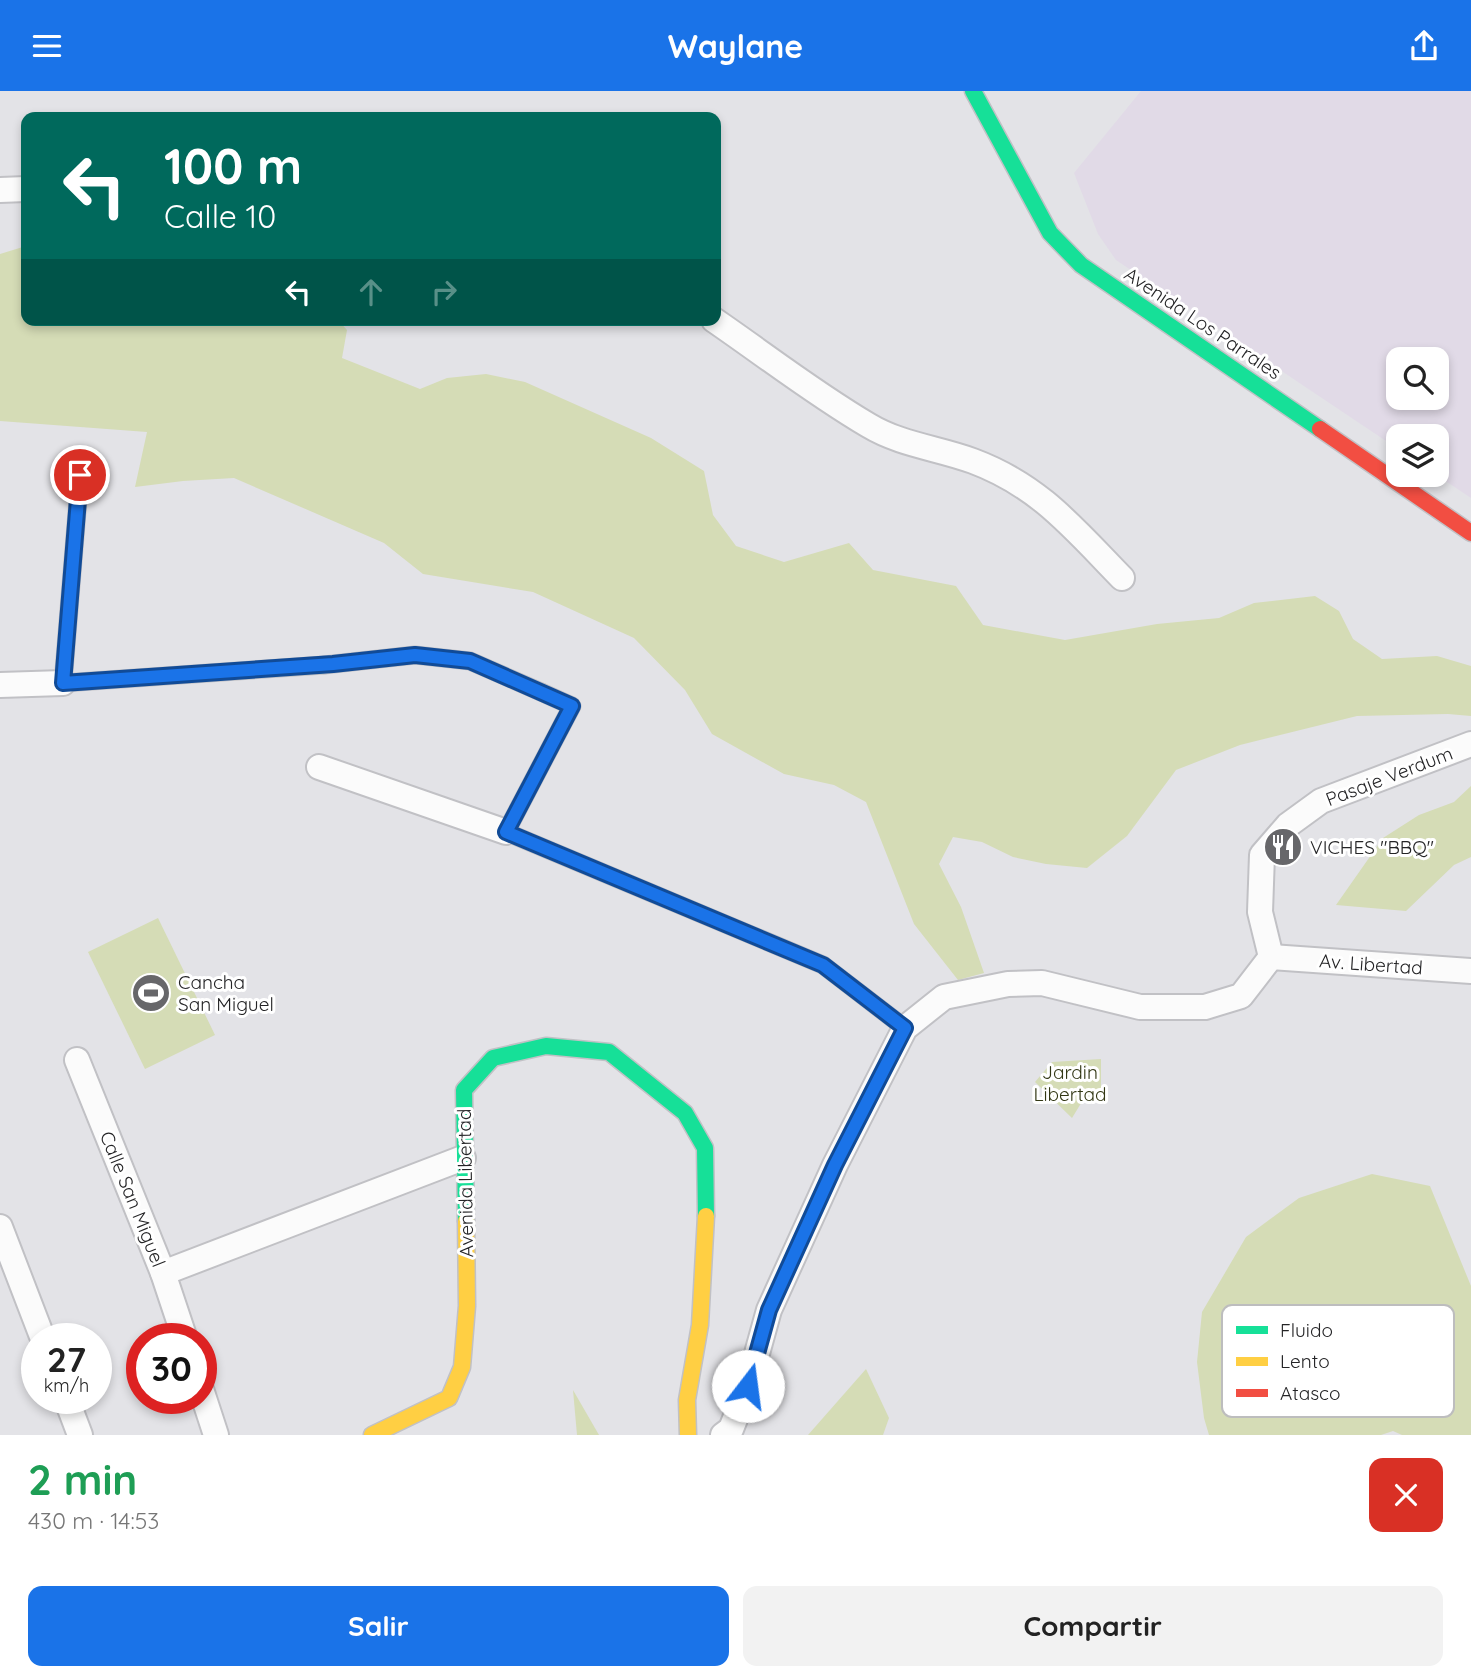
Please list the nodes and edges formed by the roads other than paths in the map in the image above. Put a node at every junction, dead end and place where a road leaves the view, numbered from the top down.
1 (973, 91) edge
2 (21, 189) edge
3 (0, 190) edge
4 (721, 325) edge
5 (80, 475) dead end
6 (1471, 533) edge
7 (1122, 578) dead end
8 (63, 683) junction
9 (0, 685) edge
10 (1471, 744) edge
11 (318, 767) dead end
12 (506, 832) junction
13 (1271, 957) junction
14 (1471, 971) edge
15 (905, 1028) junction
16 (77, 1060) dead end
17 (463, 1158) junction
18 (0, 1227) edge
19 (163, 1273) junction
20 (37, 1323) edge
21 (180, 1323) edge
22 (72, 1414) edge
23 (209, 1414) edge
24 (80, 1435) edge
25 (216, 1435) edge
26 (372, 1435) edge
27 (688, 1435) edge
28 (723, 1435) edge

1 - 6 street, Avenida Los Parrales
2 - 3 street
4 - 7 street
5 - 8 street
8 - 9 street
8 - 12 street
10 - 13 street, Pasaje Verdum
11 - 12 street
12 - 15 street
13 - 14 street, Av. Libertad
13 - 15 street
15 - 28 street
16 - 19 street, Calle San Miguel
17 - 19 street
17 - 26 street, Avenida Libertad
17 - 27 street, Avenida Libertad
18 - 20 street
19 - 21 street, Calle San Miguel
22 - 24 street
23 - 25 street

